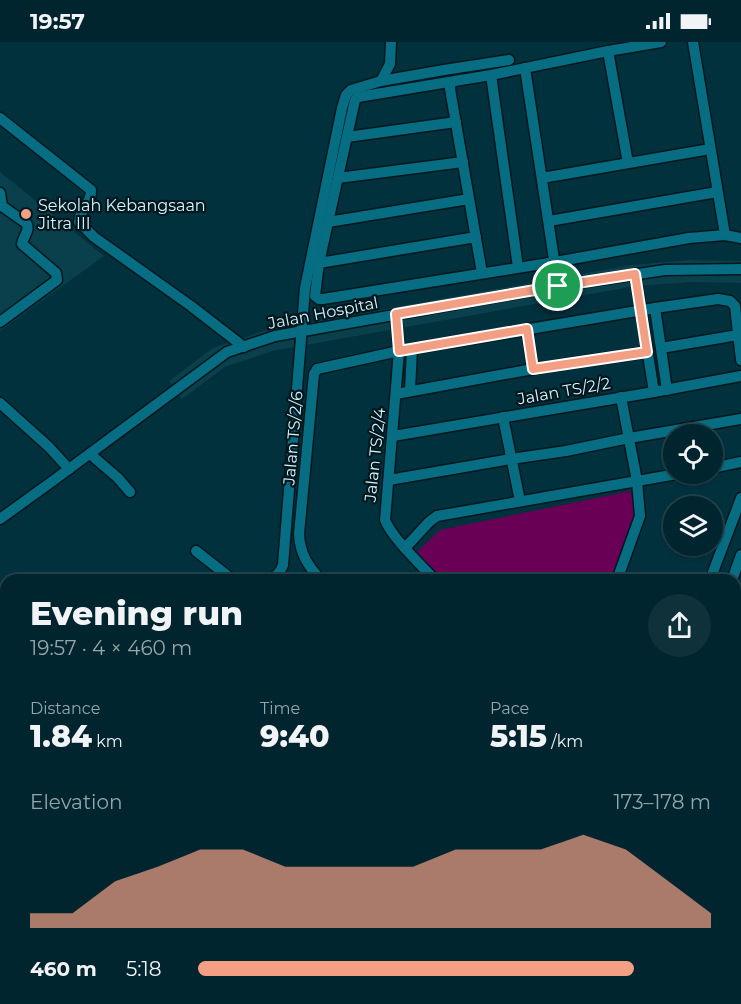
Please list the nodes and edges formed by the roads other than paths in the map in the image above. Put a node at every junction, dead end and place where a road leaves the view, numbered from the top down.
1 (391, 42) edge
2 (661, 42) edge
3 (693, 42) edge
4 (609, 51) junction
5 (509, 60) dead end
6 (525, 68) junction
7 (491, 75) junction
8 (381, 81) junction
9 (451, 82) junction
10 (0, 118) edge
11 (456, 122) junction
12 (347, 137) junction
13 (710, 149) junction
14 (463, 162) junction
15 (628, 163) junction
16 (338, 178) junction
17 (542, 178) junction
18 (717, 192) junction
19 (0, 193) edge
20 (469, 199) junction
21 (549, 221) junction
22 (328, 222) junction
23 (725, 235) junction
24 (476, 237) junction
25 (741, 238) edge
26 (555, 262) junction
27 (319, 263) junction
28 (518, 267) junction
29 (741, 269) edge
30 (482, 273) junction
31 (635, 274) junction
32 (558, 286) junction
33 (655, 308) junction
34 (641, 310) junction
35 (396, 314) junction
36 (0, 322) edge
37 (527, 329) junction
38 (302, 332) junction
39 (738, 335) junction
40 (244, 347) junction
41 (661, 348) junction
42 (412, 349) junction
43 (399, 351) junction
44 (647, 352) junction
45 (741, 360) edge
46 (533, 369) junction
47 (741, 376) edge
48 (410, 390) junction
49 (667, 390) junction
50 (654, 392) junction
51 (396, 394) junction
52 (621, 397) junction
53 (0, 403) edge
54 (503, 417) junction
55 (741, 419) edge
56 (393, 436) junction
57 (629, 438) junction
58 (90, 454) junction
59 (511, 459) junction
60 (741, 462) edge
61 (723, 466) edge
62 (69, 469) junction
63 (663, 476) edge
64 (389, 480) junction
65 (637, 481) junction
66 (130, 492) dead end
67 (741, 498) edge
68 (520, 501) junction
69 (0, 519) edge
70 (405, 548) junction
71 (196, 551) dead end
72 (741, 555) edge
73 (225, 574) edge
74 (278, 574) edge
75 (316, 574) edge
76 (429, 574) edge
77 (619, 574) edge
78 (712, 574) edge
79 (734, 574) edge

1 - 8 street
2 - 4 street
3 - 13 street
4 - 6 street
4 - 15 street
5 - 8 street
6 - 7 street
6 - 17 street
7 - 9 street
7 - 28 street
8 - 38 street
9 - 11 street
9 - 12 street
10 - 40 street
11 - 12 street
11 - 14 street
12 - 16 street
13 - 15 street
13 - 18 street
14 - 16 street
14 - 20 street
15 - 17 street
16 - 22 street
17 - 21 street
18 - 21 street
18 - 23 street
19 - 36 street
20 - 22 street
20 - 24 street
21 - 26 street
22 - 27 street
23 - 25 street
23 - 26 street
24 - 27 street
24 - 30 street
26 - 28 street
26 - 32 street
27 - 30 street
28 - 30 street
29 - 31 street, Jalan Hospital
31 - 32 street, Jalan Hospital
31 - 34 street
32 - 35 street, Jalan Hospital
33 - 34 street, Jalan TS/2/6
33 - 39 street, Jalan TS/2/6
33 - 41 street
34 - 37 street, Jalan TS/2/6
34 - 44 street
35 - 38 street, Jalan Hospital
35 - 43 street, Jalan TS/2/4
37 - 42 street, Jalan TS/2/6
37 - 46 street
38 - 40 street, Jalan Hospital
38 - 74 street
39 - 41 street
39 - 45 street
40 - 58 street, Jalan Hospital
41 - 49 street
42 - 43 street, Jalan TS/2/6
42 - 48 street
43 - 51 street, Jalan TS/2/4
43 - 75 street, Jalan TS/2/6
44 - 46 street
44 - 50 street
46 - 48 street
47 - 49 street, Jalan TS/2/2
48 - 51 street
49 - 50 street, Jalan TS/2/2
50 - 52 street, Jalan TS/2/2
51 - 56 street, Jalan TS/2/4
52 - 54 street, Jalan TS/2/2
52 - 57 street
53 - 62 street
54 - 56 street, Jalan TS/2/2
54 - 59 street
55 - 57 street
56 - 64 street, Jalan TS/2/4
57 - 59 street
57 - 65 street
58 - 62 street, Jalan Hospital
58 - 66 street
59 - 64 street
59 - 68 street
60 - 61 street
62 - 69 street, Jalan Hospital
63 - 65 street
64 - 70 street, Jalan TS/2/4
65 - 68 street
65 - 77 street
67 - 78 street
68 - 70 street
70 - 76 street, Jalan TS/2/4
71 - 73 street
72 - 79 street

